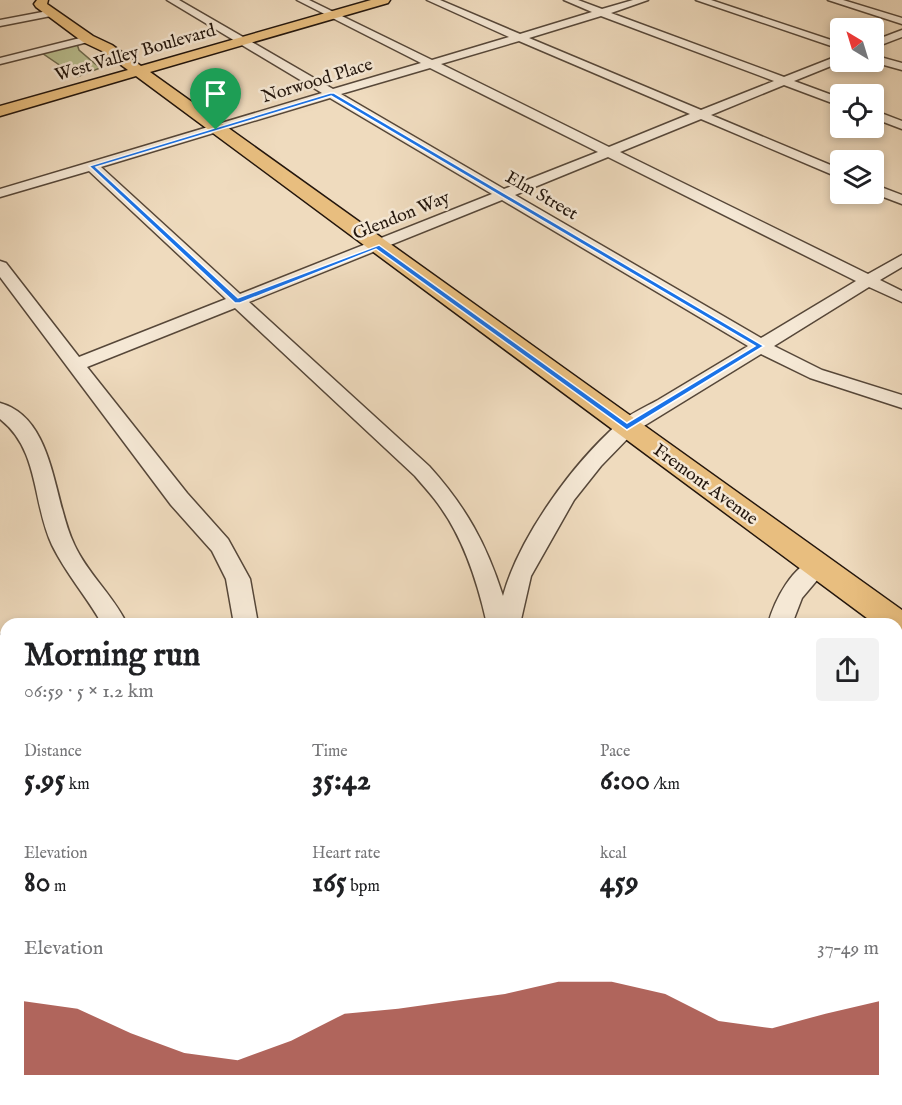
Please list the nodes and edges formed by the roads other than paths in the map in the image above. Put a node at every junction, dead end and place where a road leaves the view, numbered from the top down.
1 (171, 0) edge
2 (302, 0) edge
3 (368, 0) edge
4 (384, 0) edge
5 (432, 0) edge
6 (569, 0) edge
7 (643, 0) edge
8 (701, 0) edge
9 (833, 0) edge
10 (42, 1) edge
11 (602, 12) junction
12 (53, 13) junction
13 (329, 13) junction
14 (902, 21) edge
15 (0, 23) edge
16 (902, 33) edge
17 (521, 37) junction
18 (238, 39) junction
19 (884, 40) edge
20 (94, 41) junction
21 (830, 43) edge
22 (0, 61) edge
23 (884, 61) edge
24 (830, 62) edge
25 (432, 64) junction
26 (902, 67) edge
27 (134, 68) junction
28 (784, 81) junction
29 (332, 94) junction
30 (830, 98) edge
31 (0, 104) edge
32 (0, 111) edge
33 (702, 114) junction
34 (884, 118) edge
35 (902, 125) edge
36 (216, 130) junction
37 (610, 152) junction
38 (92, 166) junction
39 (830, 170) edge
40 (0, 193) edge
41 (884, 193) edge
42 (504, 195) junction
43 (902, 200) edge
44 (377, 246) junction
45 (902, 260) edge
46 (0, 266) edge
47 (869, 280) junction
48 (902, 297) edge
49 (237, 301) junction
50 (761, 346) junction
51 (75, 365) junction
52 (902, 402) edge
53 (0, 410) edge
54 (627, 427) junction
55 (818, 566) junction
56 (111, 618) edge
57 (245, 618) edge
58 (498, 618) edge
59 (510, 618) edge
60 (782, 618) edge
61 (890, 618) edge

1 - 18 street, Elm Street
2 - 13 street
3 - 13 main road, West Valley Boulevard
4 - 13 main road, West Valley Boulevard
5 - 17 street
6 - 11 street
7 - 11 street, Norwood Place
8 - 21 street
9 - 14 street
10 - 12 main road
10 - 20 main road
11 - 17 street, Norwood Place
11 - 28 street
12 - 15 street
12 - 20 main road
13 - 18 main road, West Valley Boulevard
13 - 25 street
16 - 19 street
17 - 25 street, Norwood Place
17 - 33 street
18 - 27 main road, West Valley Boulevard
18 - 29 street, Elm Street
20 - 22 street
20 - 27 main road, Fremont Avenue
23 - 26 street
24 - 28 street, Glendon Way
25 - 29 street, Norwood Place
25 - 37 street
27 - 31 main road, West Valley Boulevard
27 - 32 main road, West Valley Boulevard
27 - 36 main road, Fremont Avenue
28 - 30 street
28 - 33 street, Glendon Way
29 - 36 street, Norwood Place
29 - 42 street, Elm Street
33 - 37 street, Glendon Way
33 - 39 street
34 - 35 street
36 - 38 street, Norwood Place
36 - 44 main road, Fremont Avenue
37 - 42 street, Glendon Way
37 - 47 street
38 - 40 street, Norwood Place
38 - 49 street
41 - 43 street
42 - 44 street, Glendon Way
42 - 50 street, Elm Street
44 - 49 street, Glendon Way
44 - 54 main road, Fremont Avenue
45 - 47 street
46 - 51 street
47 - 48 street
47 - 50 street
49 - 51 street, Glendon Way
49 - 58 street
50 - 52 street, Elm Street
50 - 54 street
51 - 57 street
53 - 56 street
54 - 55 main road, Fremont Avenue
54 - 59 street
55 - 60 street
55 - 61 main road, Fremont Avenue

